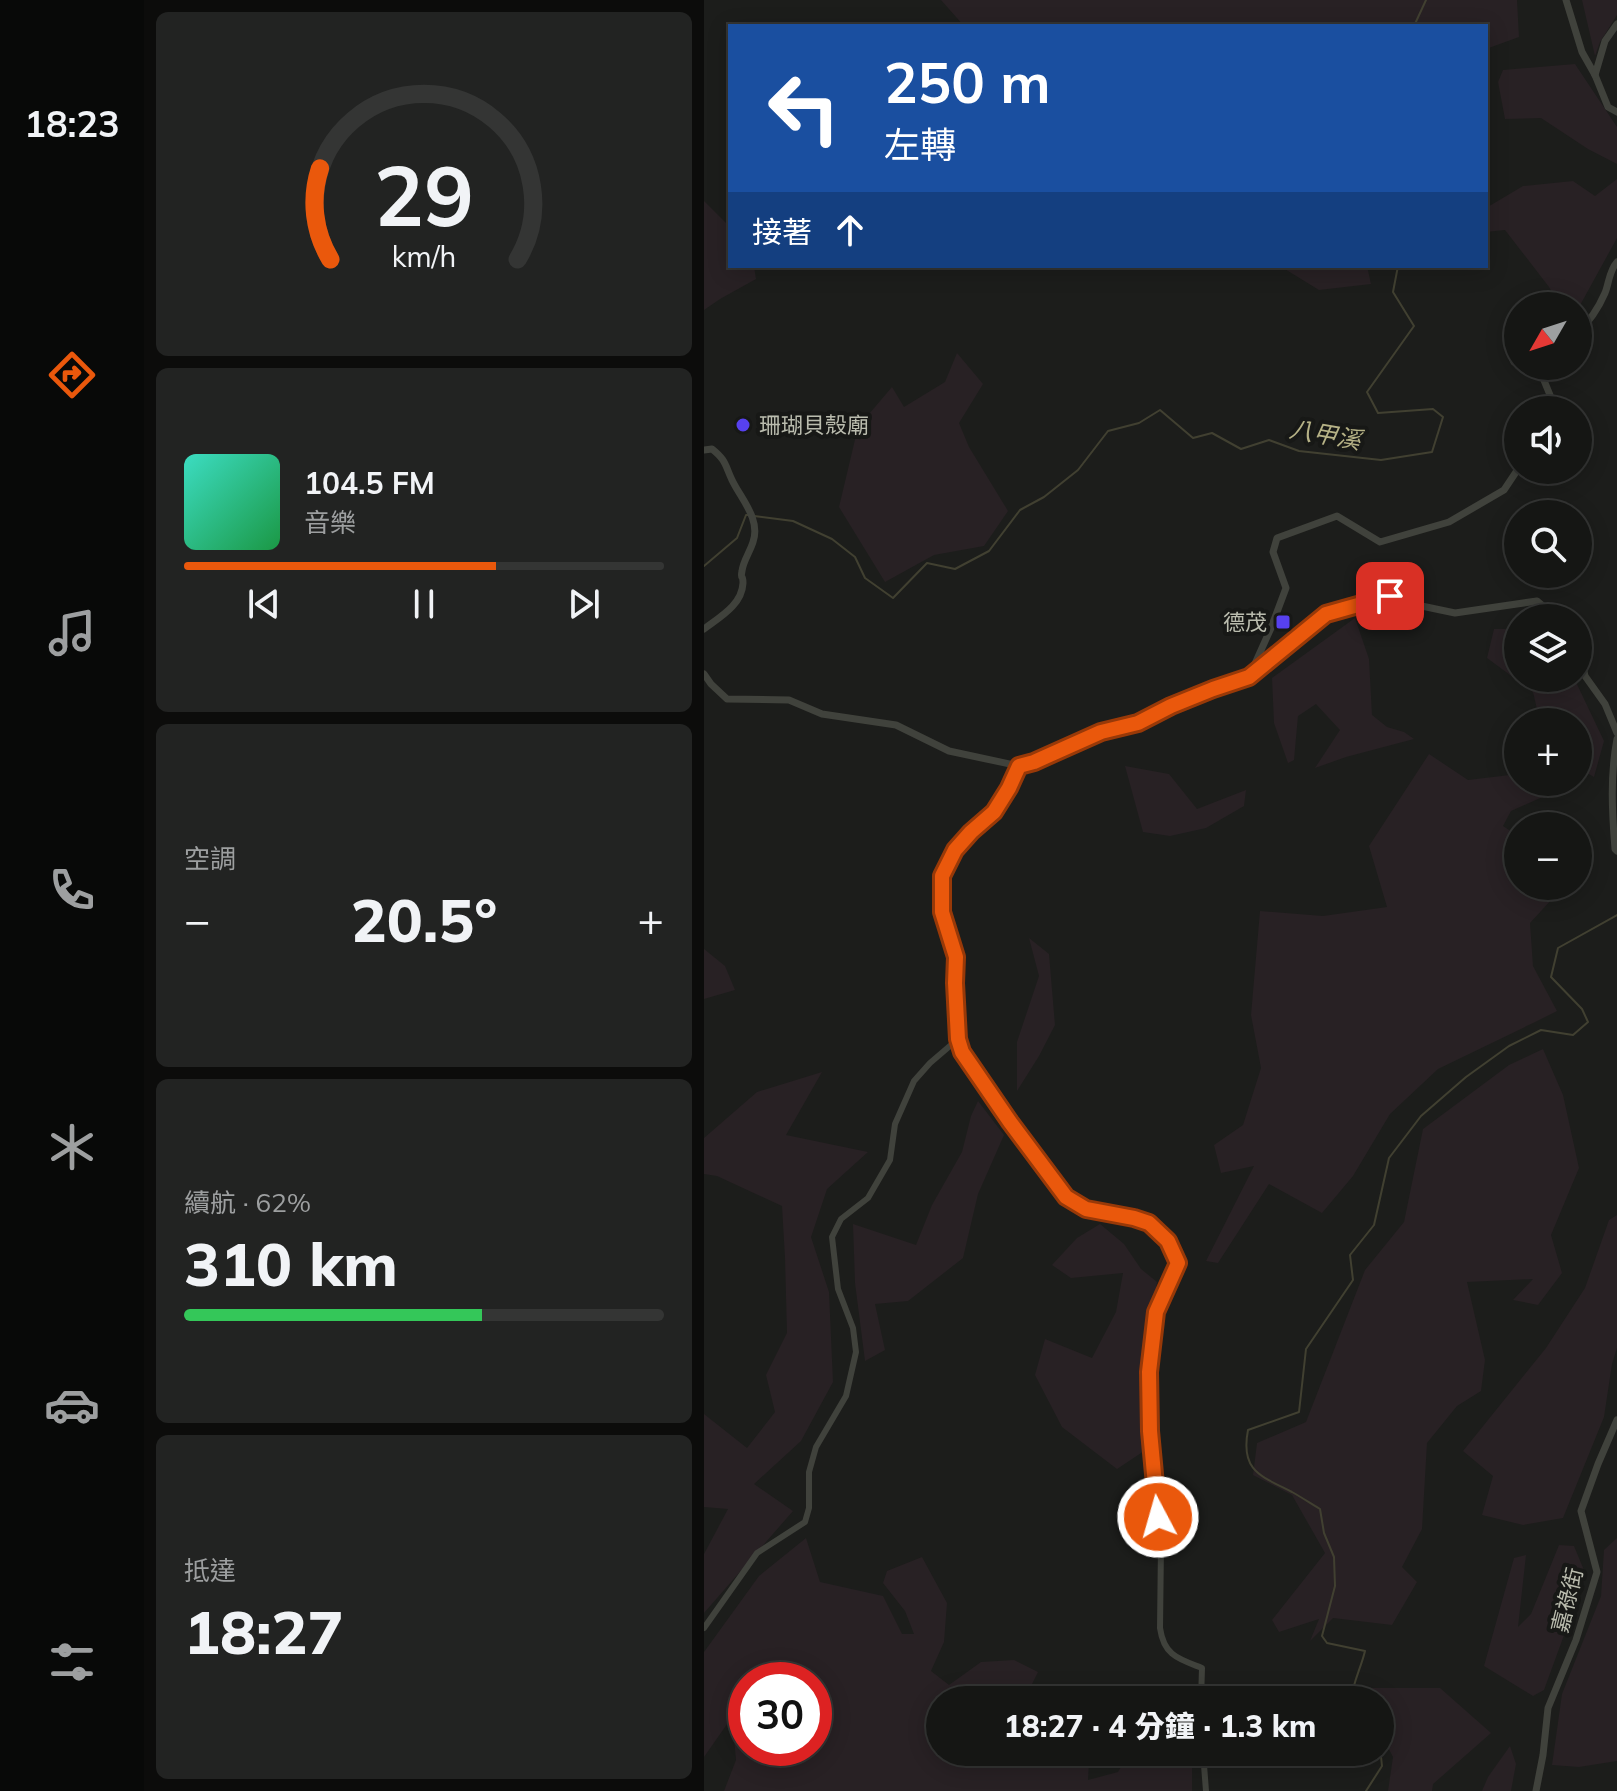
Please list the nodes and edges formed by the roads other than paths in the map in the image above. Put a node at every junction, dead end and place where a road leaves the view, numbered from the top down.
1 (1566, 0) edge
2 (1617, 24) edge
3 (1595, 75) junction
4 (1617, 112) edge
5 (1617, 262) edge
6 (1592, 317) edge
7 (704, 450) edge
8 (1508, 484) edge
9 (1516, 604) edge
10 (1541, 604) edge
11 (1504, 606) edge
12 (704, 629) edge
13 (704, 674) edge
14 (1249, 677) junction
15 (1592, 686) edge
16 (1617, 733) edge
17 (1617, 739) edge
18 (1019, 766) junction
19 (1617, 851) edge
20 (958, 1039) junction
21 (1617, 1420) edge
22 (704, 1628) edge
23 (1201, 1686) edge
24 (1204, 1766) edge
25 (1206, 1791) edge
26 (1536, 1791) edge

1 - 3 street
2 - 3 street
3 - 4 street
5 - 6 street
7 - 12 street
8 - 14 street
9 - 10 street
11 - 14 street
13 - 18 street
14 - 18 street
15 - 16 street
17 - 19 street
18 - 20 street
20 - 22 street
20 - 23 street
21 - 26 street, 嘉祿街
24 - 25 street

